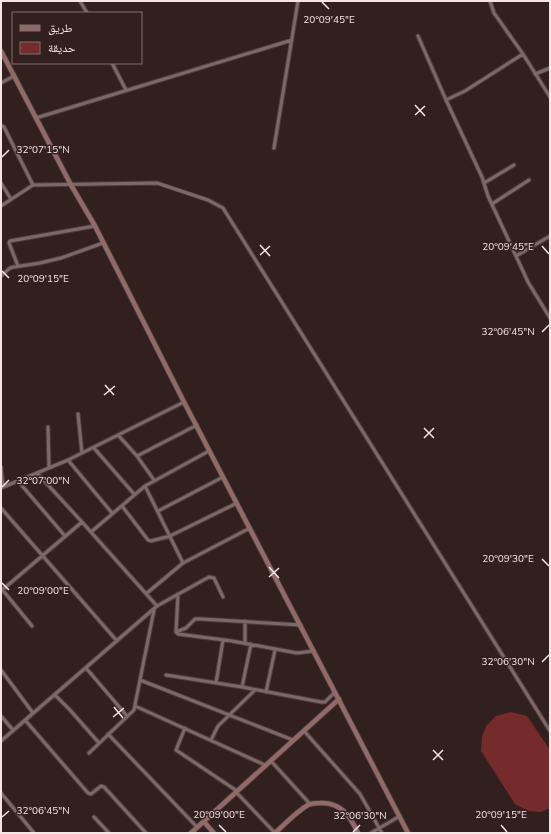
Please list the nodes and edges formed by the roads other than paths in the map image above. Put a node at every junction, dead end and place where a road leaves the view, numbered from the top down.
1 (80, 1) edge
2 (298, 1) edge
3 (490, 1) edge
4 (86, 12) edge
5 (418, 36) dead end
6 (292, 40) junction
7 (1, 51) edge
8 (523, 54) junction
9 (113, 64) edge
10 (550, 68) edge
11 (535, 74) junction
12 (14, 76) junction
13 (1, 83) edge
14 (126, 90) junction
15 (550, 97) edge
16 (446, 100) junction
17 (36, 118) junction
18 (1, 125) edge
19 (274, 148) dead end
20 (514, 165) dead end
21 (529, 180) dead end
22 (1, 183) edge
23 (484, 183) junction
24 (33, 185) junction
25 (71, 185) junction
26 (11, 198) junction
27 (492, 204) junction
28 (1, 206) edge
29 (95, 226) junction
30 (550, 236) edge
31 (103, 243) junction
32 (516, 256) junction
33 (18, 266) junction
34 (1, 276) edge
35 (550, 318) edge
36 (184, 402) junction
37 (78, 414) dead end
38 (197, 426) junction
39 (48, 427) dead end
40 (118, 435) junction
41 (94, 448) junction
42 (209, 451) junction
43 (82, 453) junction
44 (137, 456) junction
45 (68, 460) junction
46 (1, 467) edge
47 (49, 468) junction
48 (37, 474) junction
49 (223, 477) junction
50 (154, 480) junction
51 (18, 482) junction
52 (145, 486) junction
53 (2, 487) edge
54 (134, 494) junction
55 (237, 503) junction
56 (122, 506) junction
57 (1, 508) edge
58 (158, 511) junction
59 (112, 513) junction
60 (82, 522) junction
61 (250, 528) junction
62 (91, 532) junction
63 (65, 536) junction
64 (170, 536) junction
65 (42, 556) junction
66 (183, 563) junction
67 (1, 590) edge
68 (146, 593) junction
69 (178, 594) junction
70 (223, 597) dead end
71 (157, 606) junction
72 (154, 609) junction
73 (245, 621) junction
74 (301, 625) junction
75 (32, 626) dead end
76 (176, 632) junction
77 (223, 640) junction
78 (116, 641) junction
79 (245, 643) junction
80 (251, 644) junction
81 (275, 650) junction
82 (314, 652) junction
83 (86, 668) junction
84 (1, 670) edge
85 (166, 675) dead end
86 (140, 680) junction
87 (216, 683) junction
88 (242, 687) junction
89 (254, 690) junction
90 (266, 692) junction
91 (335, 692) junction
92 (55, 695) junction
93 (339, 699) junction
94 (135, 706) junction
95 (33, 713) junction
96 (230, 714) junction
97 (1, 716) edge
98 (127, 716) junction
99 (25, 720) junction
100 (185, 728) junction
101 (14, 730) junction
102 (304, 731) junction
103 (550, 731) edge
104 (108, 734) junction
105 (211, 740) junction
106 (294, 740) junction
107 (1, 741) edge
108 (99, 743) junction
109 (89, 753) dead end
110 (270, 761) junction
111 (265, 766) junction
112 (236, 792) junction
113 (1, 793) edge
114 (310, 804) junction
115 (94, 816) dead end
116 (400, 816) junction
117 (204, 822) junction
118 (197, 827) junction
119 (379, 828) junction
120 (34, 833) edge
121 (109, 833) edge
122 (146, 833) edge
123 (191, 833) edge
124 (214, 833) edge
125 (275, 833) edge
126 (358, 833) edge
127 (371, 833) edge
128 (382, 833) edge
129 (408, 833) edge

1 - 4 street
2 - 6 street
3 - 8 street
5 - 16 street
6 - 14 street
6 - 19 street
7 - 12 street
8 - 11 street
8 - 16 street
9 - 14 street
10 - 11 street
11 - 15 street
12 - 13 street
12 - 17 street
14 - 17 street
16 - 23 street
17 - 25 street
18 - 24 street
20 - 23 street
21 - 27 street
22 - 26 street
23 - 27 street
24 - 25 street
24 - 26 street
25 - 29 street
25 - 103 street
26 - 28 street
27 - 32 street
29 - 31 street
29 - 33 street
30 - 32 street
31 - 33 street
31 - 36 street
32 - 35 street
33 - 34 street
36 - 38 street
36 - 40 street
37 - 43 street
38 - 42 street
38 - 44 street
39 - 47 street
40 - 41 street
40 - 44 street
41 - 43 street
41 - 54 street
42 - 49 street
42 - 50 street
43 - 45 street
44 - 50 street
45 - 47 street
45 - 59 street
46 - 53 street
47 - 48 street
48 - 51 street
48 - 60 street
49 - 55 street
49 - 58 street
50 - 52 street
51 - 53 street
51 - 63 street
52 - 54 street
52 - 58 street
54 - 56 street
55 - 61 street
55 - 64 street
56 - 59 street
56 - 64 street
57 - 65 street
58 - 64 street
59 - 62 street
60 - 62 street
60 - 63 street
61 - 66 street
61 - 74 street
62 - 68 street
63 - 65 street
64 - 66 street
65 - 67 street
65 - 78 street
66 - 68 street
67 - 75 street
68 - 71 street
69 - 70 street
69 - 71 street
69 - 76 street
71 - 72 street
72 - 78 street
72 - 86 street
73 - 74 street
73 - 76 street
73 - 79 street
74 - 82 street
76 - 77 street
77 - 79 street
77 - 87 street
78 - 83 street
79 - 80 street
80 - 81 street
80 - 88 street
81 - 82 street
81 - 90 street
82 - 91 street
83 - 92 street
83 - 98 street
84 - 95 street
85 - 87 street
86 - 94 street
86 - 96 street
87 - 88 street
88 - 89 street
89 - 90 street
89 - 96 street
90 - 91 street
91 - 93 street
92 - 95 street
92 - 108 street
93 - 102 street
93 - 116 street
94 - 98 street
94 - 100 street
95 - 99 street
96 - 105 street
96 - 106 street
97 - 101 street
98 - 104 street
99 - 101 street
99 - 122 street
100 - 105 street
100 - 112 street
101 - 107 street
102 - 106 street
102 - 119 street
104 - 108 street
104 - 118 street
105 - 111 street
106 - 110 street
108 - 109 street
110 - 111 street
110 - 114 street
111 - 112 street
112 - 117 street
112 - 125 street
113 - 120 street
114 - 125 street
114 - 126 street
115 - 121 street
116 - 119 street
116 - 129 street
117 - 118 street
117 - 124 street
118 - 123 street
119 - 127 street
119 - 128 street

